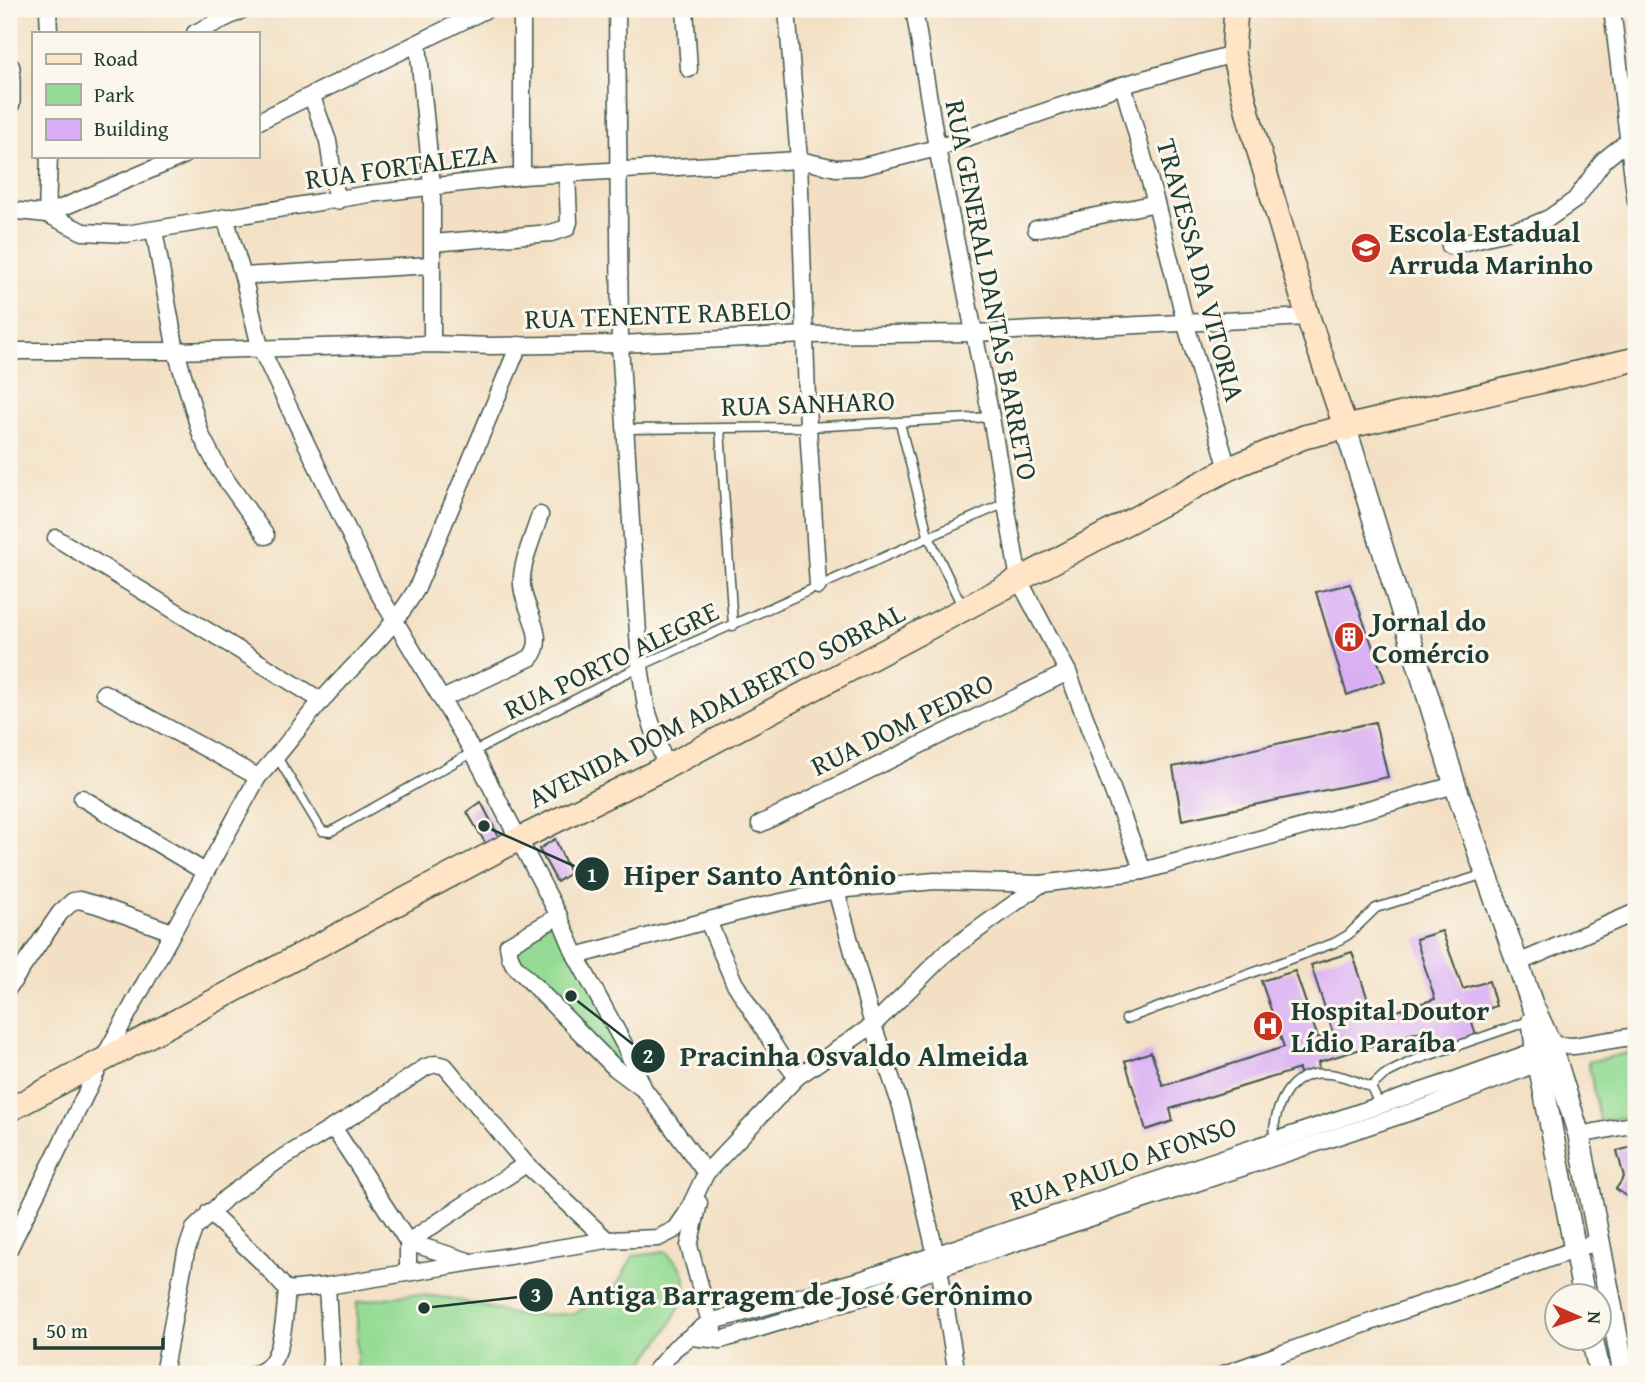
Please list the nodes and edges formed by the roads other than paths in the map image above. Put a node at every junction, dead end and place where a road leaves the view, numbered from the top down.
1 (48, 9) edge
2 (244, 9) edge
3 (522, 9) edge
4 (617, 9) edge
5 (685, 9) edge
6 (786, 9) edge
7 (914, 9) edge
8 (1236, 9) edge
9 (1612, 9) edge
10 (479, 10) edge
11 (50, 32) edge
12 (197, 32) edge
13 (418, 44) junction
14 (1233, 54) junction
15 (9, 68) edge
16 (689, 69) dead end
17 (1123, 85) junction
18 (312, 97) junction
19 (9, 103) edge
20 (259, 121) edge
21 (1629, 139) junction
22 (937, 148) junction
23 (48, 158) edge
24 (178, 158) edge
25 (799, 160) junction
26 (618, 170) junction
27 (567, 173) junction
28 (522, 176) junction
29 (432, 186) junction
30 (337, 201) junction
31 (1636, 201) edge
32 (1156, 204) junction
33 (9, 210) edge
34 (47, 214) junction
35 (225, 217) junction
36 (1036, 229) dead end
37 (154, 230) junction
38 (433, 243) junction
39 (1450, 246) dead end
40 (431, 265) junction
41 (243, 276) junction
42 (1308, 317) junction
43 (1186, 325) junction
44 (973, 333) junction
45 (806, 335) junction
46 (432, 344) junction
47 (620, 344) junction
48 (519, 345) junction
49 (260, 347) junction
50 (9, 351) edge
51 (176, 351) junction
52 (1636, 359) edge
53 (991, 417) junction
54 (900, 423) junction
55 (808, 427) junction
56 (627, 429) junction
57 (720, 429) junction
58 (1346, 429) junction
59 (1228, 469) junction
60 (1005, 503) junction
61 (540, 515) dead end
62 (929, 535) junction
63 (266, 536) dead end
64 (56, 538) dead end
65 (1019, 580) junction
66 (818, 586) junction
67 (964, 610) junction
68 (396, 622) junction
69 (733, 626) junction
70 (640, 666) junction
71 (1068, 672) junction
72 (104, 693) dead end
73 (442, 699) junction
74 (322, 701) junction
75 (473, 752) junction
76 (277, 757) junction
77 (666, 766) junction
78 (258, 776) junction
79 (1455, 785) junction
80 (82, 798) dead end
81 (760, 824) dead end
82 (519, 839) junction
83 (1143, 871) junction
84 (205, 872) junction
85 (1488, 873) junction
86 (1041, 884) junction
87 (836, 890) junction
88 (1636, 912) edge
89 (559, 916) junction
90 (708, 921) junction
91 (172, 932) junction
92 (576, 956) junction
93 (1518, 963) junction
94 (9, 987) edge
95 (1534, 1014) junction
96 (1126, 1019) dead end
97 (873, 1025) junction
98 (1636, 1036) edge
99 (1545, 1054) junction
100 (102, 1061) junction
101 (797, 1077) junction
102 (1371, 1087) junction
103 (644, 1089) junction
104 (1379, 1104) junction
105 (9, 1110) edge
106 (1383, 1122) junction
107 (1636, 1124) edge
108 (333, 1127) junction
109 (1578, 1135) junction
110 (1273, 1140) junction
111 (1239, 1151) junction
112 (526, 1164) junction
113 (1246, 1167) junction
114 (706, 1174) junction
115 (209, 1212) junction
116 (1075, 1216) junction
117 (607, 1240) junction
118 (1599, 1241) junction
119 (408, 1242) junction
120 (9, 1249) edge
121 (1575, 1249) junction
122 (937, 1261) junction
123 (470, 1262) junction
124 (408, 1272) junction
125 (1581, 1282) edge
126 (327, 1286) junction
127 (287, 1290) junction
128 (710, 1322) junction
129 (691, 1337) junction
130 (721, 1340) junction
131 (1595, 1352) edge
132 (163, 1374) edge
133 (253, 1374) edge
134 (332, 1374) edge
135 (653, 1374) edge
136 (957, 1374) edge
137 (1224, 1374) edge
138 (1600, 1374) edge
139 (1624, 1374) edge

1 - 11 street
2 - 12 street
3 - 28 street
4 - 26 street
5 - 16 street
6 - 25 street
7 - 22 street, RUA GENERAL DANTAS BARRETO
8 - 14 main road
9 - 21 street
10 - 13 street
13 - 18 street
13 - 29 street
14 - 17 street, RUA FORTALEZA
14 - 42 main road
15 - 19 street
17 - 22 street, RUA FORTALEZA
17 - 32 street, TRAVESSA DA VITORIA
18 - 20 street
18 - 30 street
21 - 31 street
21 - 39 street
22 - 25 street, RUA FORTALEZA
22 - 44 street, RUA GENERAL DANTAS BARRETO
23 - 34 street
24 - 34 street
25 - 26 street, RUA FORTALEZA
25 - 45 street
26 - 27 street, RUA FORTALEZA
26 - 47 street
27 - 28 street, RUA FORTALEZA
27 - 38 street
28 - 29 street, RUA FORTALEZA
29 - 30 street, RUA FORTALEZA
29 - 38 street
30 - 35 street, RUA FORTALEZA
32 - 36 street
32 - 43 street, TRAVESSA DA VITORIA
33 - 34 street
34 - 37 street, RUA FORTALEZA
35 - 37 street, RUA FORTALEZA
35 - 41 street
37 - 51 street
38 - 40 street
40 - 41 street
40 - 46 street
41 - 49 street
42 - 43 street, RUA TENENTE RABELO
42 - 58 main road
43 - 44 street, RUA TENENTE RABELO
43 - 59 street, TRAVESSA DA VITORIA
44 - 45 street, RUA TENENTE RABELO
44 - 53 street, RUA GENERAL DANTAS BARRETO
45 - 47 street, RUA TENENTE RABELO
45 - 55 street
46 - 48 street, RUA TENENTE RABELO
46 - 49 street, RUA TENENTE RABELO
47 - 48 street, RUA TENENTE RABELO
47 - 56 street
48 - 68 street
49 - 51 street, RUA TENENTE RABELO
49 - 68 street
50 - 51 street, RUA TENENTE RABELO
51 - 63 street
52 - 58 main road, AVENIDA DOM ADALBERTO SOBRAL
53 - 54 lane, RUA SANHARO
53 - 60 street, RUA GENERAL DANTAS BARRETO
54 - 55 lane, RUA SANHARO
54 - 62 lane
55 - 57 lane, RUA SANHARO
55 - 66 street
56 - 57 lane, RUA SANHARO
56 - 70 street
57 - 69 lane
58 - 59 main road, AVENIDA DOM ADALBERTO SOBRAL
58 - 79 street
59 - 65 main road, AVENIDA DOM ADALBERTO SOBRAL
60 - 62 lane, RUA PORTO ALEGRE
60 - 65 street, RUA GENERAL DANTAS BARRETO
61 - 73 street
62 - 66 lane, RUA PORTO ALEGRE
62 - 67 lane
64 - 74 street
65 - 67 main road, AVENIDA DOM ADALBERTO SOBRAL
65 - 71 street, RUA GENERAL DANTAS BARRETO
66 - 69 lane, RUA PORTO ALEGRE
67 - 77 main road, AVENIDA DOM ADALBERTO SOBRAL
68 - 73 street
68 - 74 street
69 - 70 lane, RUA PORTO ALEGRE
70 - 75 lane, RUA PORTO ALEGRE
70 - 77 street
71 - 81 street, RUA DOM PEDRO
71 - 83 street, RUA GENERAL DANTAS BARRETO
72 - 78 street
73 - 75 street
74 - 76 street
75 - 76 lane, RUA PORTO ALEGRE
75 - 82 street
76 - 78 street
77 - 82 main road, AVENIDA DOM ADALBERTO SOBRAL
78 - 84 street
79 - 83 street
79 - 85 street
80 - 84 street
82 - 89 street
82 - 100 main road, AVENIDA DOM ADALBERTO SOBRAL
83 - 86 street
84 - 91 street
85 - 93 street
85 - 96 lane
86 - 87 street
86 - 97 street
87 - 90 street
87 - 97 street
88 - 93 street
89 - 92 street
89 - 103 street
90 - 92 street
90 - 101 street
91 - 94 street
91 - 100 street
92 - 103 street
93 - 95 street
95 - 99 street
95 - 102 lane
97 - 101 street
97 - 122 street
98 - 99 street
99 - 104 street, RUA PAULO AFONSO
99 - 106 street, RUA PAULO AFONSO
99 - 109 street
99 - 121 street
100 - 105 main road, AVENIDA DOM ADALBERTO SOBRAL
100 - 120 street
101 - 114 street
102 - 104 lane
102 - 110 lane
103 - 114 street
104 - 106 street
104 - 110 street, RUA PAULO AFONSO
106 - 113 street, RUA PAULO AFONSO
107 - 109 street
108 - 112 street
108 - 115 street
108 - 119 street
109 - 118 street
110 - 111 street, RUA PAULO AFONSO
111 - 113 street
111 - 116 street, RUA PAULO AFONSO
112 - 117 street
112 - 119 street
113 - 116 street, RUA PAULO AFONSO
114 - 117 street
114 - 128 street
115 - 127 street
115 - 132 street
116 - 122 street, RUA PAULO AFONSO
117 - 123 street
118 - 121 street
118 - 139 street
119 - 123 street
119 - 124 street
121 - 125 street
121 - 137 street
122 - 128 street, RUA PAULO AFONSO
122 - 130 street, RUA PAULO AFONSO
122 - 136 street
123 - 124 street
124 - 126 street
126 - 127 street
126 - 134 street
127 - 133 street
128 - 129 street
128 - 130 street
129 - 130 street
129 - 135 street
131 - 138 street

